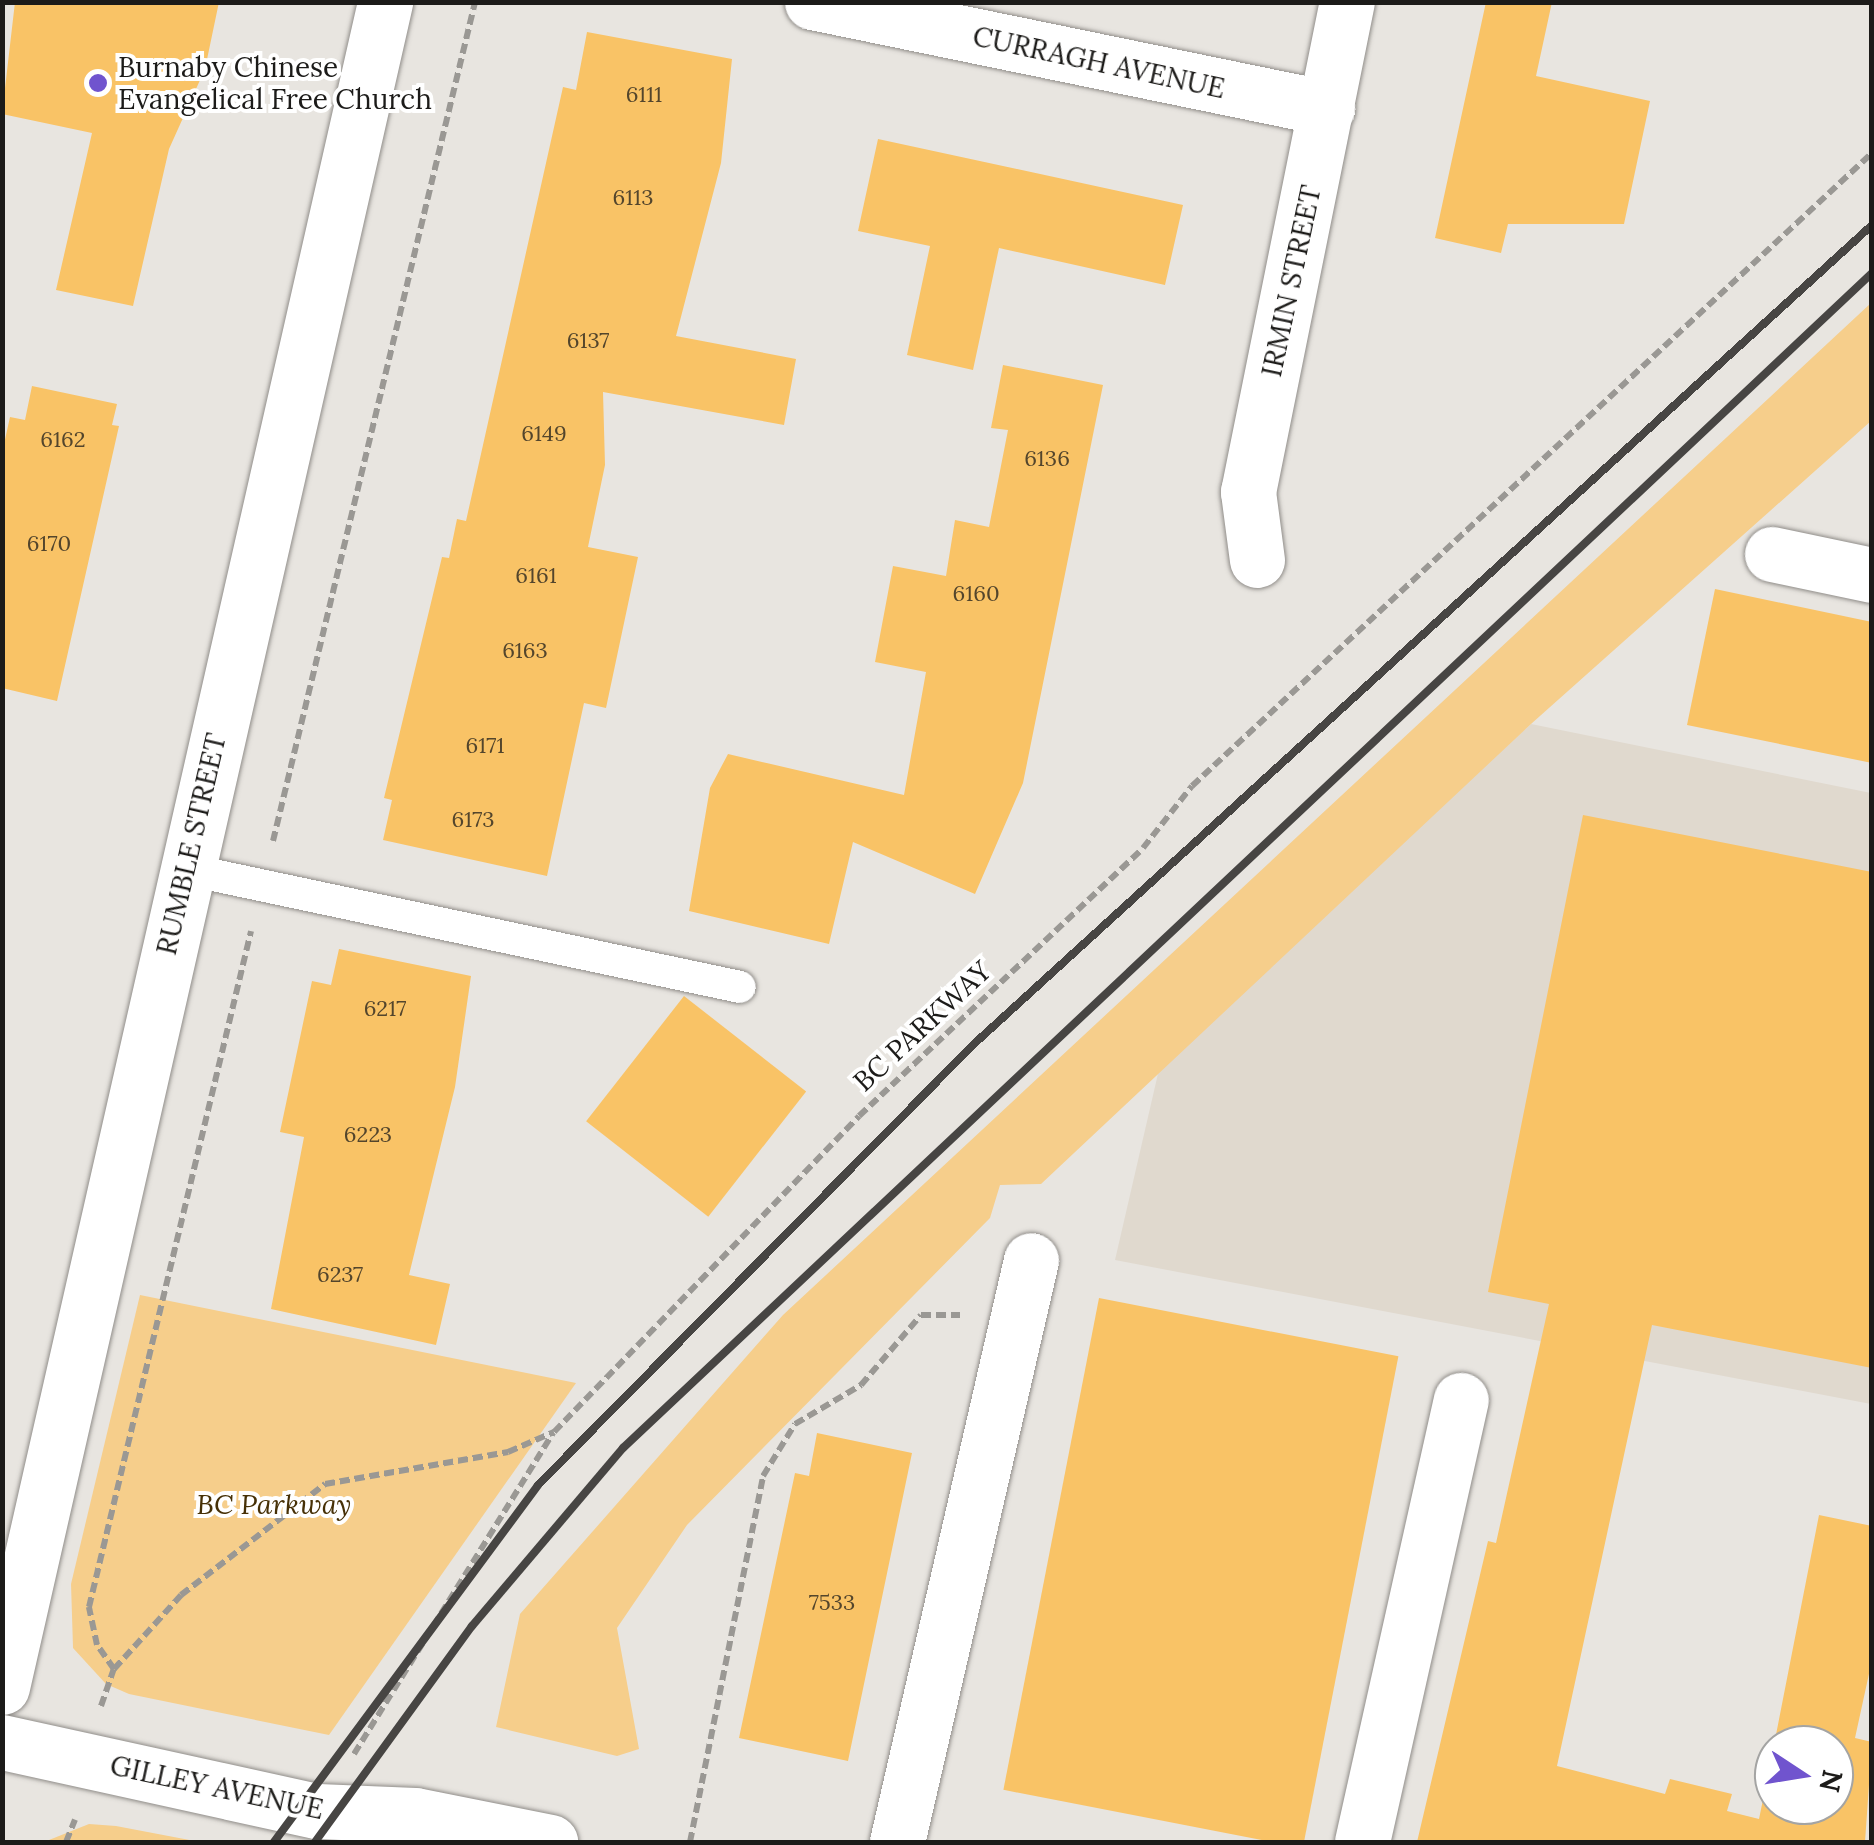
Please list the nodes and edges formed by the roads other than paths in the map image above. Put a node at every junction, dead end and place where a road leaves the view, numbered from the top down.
1 (385, 2) edge
2 (812, 2) edge
3 (1348, 2) edge
4 (1328, 108) junction
5 (1772, 554) dead end
6 (1257, 560) dead end
7 (1872, 575) edge
8 (185, 869) junction
9 (740, 986) dead end
10 (1031, 1260) dead end
11 (1462, 1400) dead end
12 (2, 1686) edge
13 (2, 1742) edge
14 (516, 1839) edge
15 (898, 1842) edge
16 (1362, 1842) edge

1 - 8 street, RUMBLE STREET
2 - 4 street, CURRAGH AVENUE
3 - 4 street, IRMIN STREET
4 - 6 street, IRMIN STREET
5 - 7 street
8 - 9 lane
8 - 12 street, RUMBLE STREET
10 - 15 street
11 - 16 street
13 - 14 street, GILLEY AVENUE

